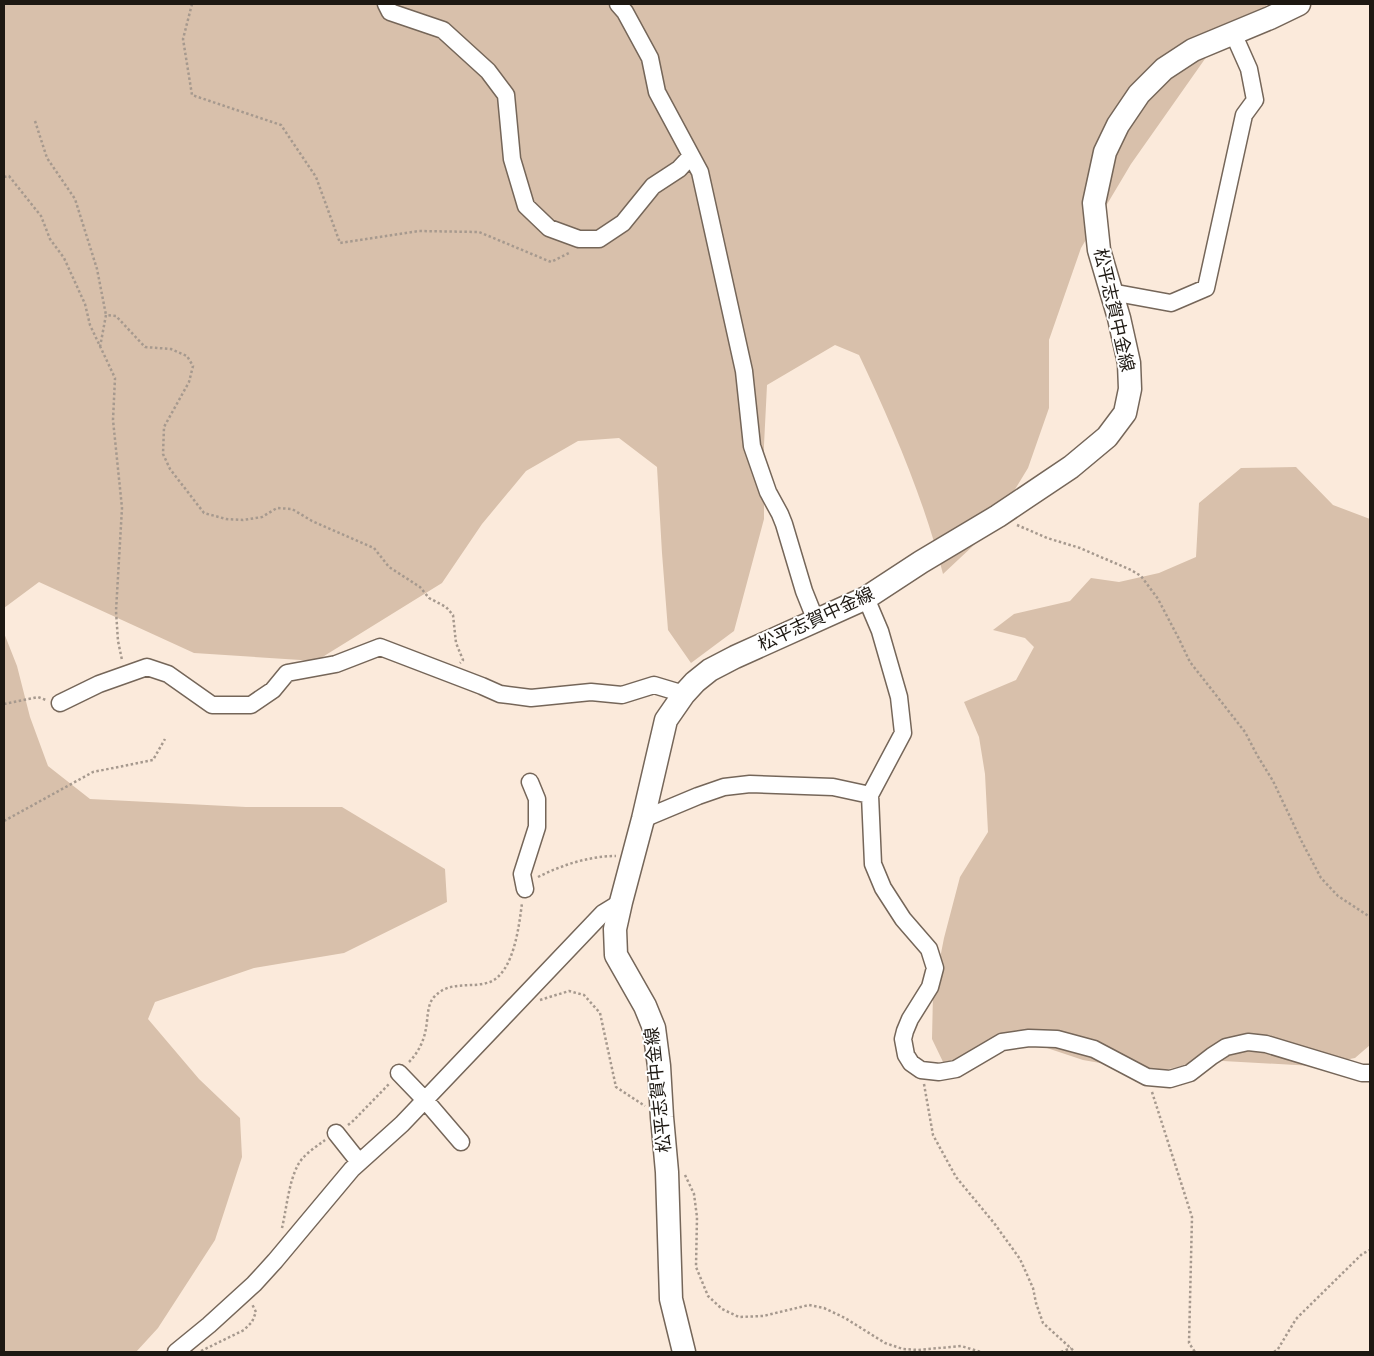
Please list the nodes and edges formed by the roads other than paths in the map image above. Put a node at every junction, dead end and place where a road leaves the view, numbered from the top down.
1 (386, 4) edge
2 (618, 4) edge
3 (1299, 4) edge
4 (1233, 33) junction
5 (691, 156) junction
6 (1111, 292) junction
7 (866, 598) junction
8 (816, 621) junction
9 (684, 694) junction
10 (60, 704) road end
11 (530, 782) dead end
12 (870, 795) junction
13 (643, 819) junction
14 (525, 889) road end
15 (621, 902) junction
16 (399, 1073) road end
17 (1370, 1073) edge
18 (425, 1100) junction
19 (336, 1132) road end
20 (461, 1142) dead end
21 (360, 1162) junction
22 (176, 1352) edge
23 (684, 1352) edge

1 - 5 street
2 - 5 street
3 - 4 main road, 松平志賀中金線
4 - 6 main road, 松平志賀中金線
4 - 6 street
5 - 8 street
6 - 7 main road, 松平志賀中金線
7 - 8 main road, 松平志賀中金線
7 - 12 street
8 - 9 main road, 松平志賀中金線
9 - 10 street
9 - 13 main road, 松平志賀中金線
11 - 14 street
12 - 13 street
12 - 17 street
13 - 15 main road, 松平志賀中金線
15 - 18 street
15 - 23 main road, 松平志賀中金線
16 - 18 street
18 - 20 street
18 - 21 street
19 - 21 street
21 - 22 street

